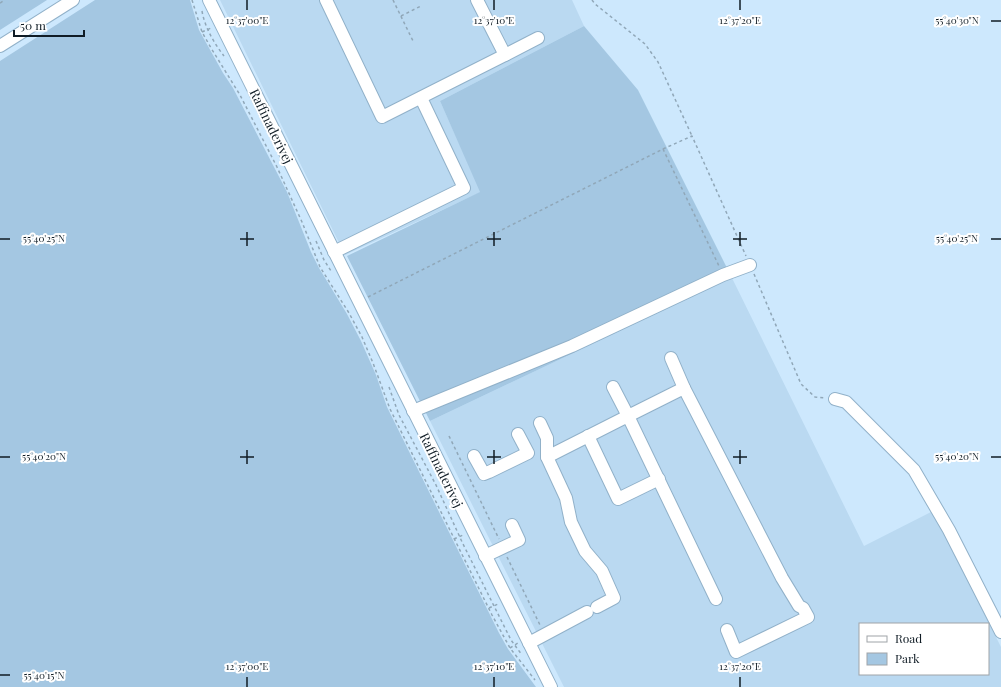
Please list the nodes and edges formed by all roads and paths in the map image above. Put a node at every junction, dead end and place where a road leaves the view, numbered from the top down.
1 (5, 0) edge
2 (73, 0) edge
3 (192, 0) edge
4 (209, 0) edge
5 (326, 0) edge
6 (393, 0) edge
7 (477, 0) edge
8 (592, 0) edge
9 (0, 3) edge
10 (421, 6) dead end
11 (401, 16) junction
12 (208, 29) dead end
13 (202, 32) junction
14 (538, 38) dead end
15 (414, 43) dead end
16 (0, 46) edge
17 (504, 55) junction
18 (421, 98) junction
19 (692, 136) junction
20 (663, 149) junction
21 (320, 251) dead end
22 (334, 252) junction
23 (314, 254) junction
24 (750, 265) junction
25 (723, 275) junction
26 (359, 303) junction
27 (671, 358) dead end
28 (613, 387) dead end
29 (684, 388) junction
30 (835, 399) joint
31 (413, 411) junction
32 (628, 416) junction
33 (540, 423) dead end
34 (518, 434) dead end
35 (449, 436) dead end
36 (588, 436) junction
37 (474, 456) dead end
38 (547, 457) junction
39 (659, 479) junction
40 (512, 526) dead end
41 (459, 536) dead end
42 (454, 539) junction
43 (503, 547) junction
44 (485, 556) junction
45 (716, 599) dead end
46 (494, 606) dead end
47 (489, 608) junction
48 (727, 630) dead end
49 (1001, 632) edge
50 (545, 634) junction
51 (529, 643) junction
52 (515, 645) dead end
53 (510, 648) junction
54 (537, 683) dead end
55 (550, 687) edge

1 - 9 path
2 - 16 street
3 - 13 path
4 - 22 street, Raffinaderivej
5 - 18 street
6 - 11 path
7 - 17 street
8 - 19 path
10 - 11 path
11 - 15 path
12 - 13 path
13 - 23 path
14 - 17 street
17 - 18 street
18 - 22 street
19 - 20 path
19 - 24 path
20 - 25 path
20 - 26 path
21 - 23 path
22 - 26 street, Raffinaderivej
23 - 42 path
24 - 25 street
24 - 30 path
25 - 31 street
26 - 31 street, Raffinaderivej
27 - 29 street
28 - 32 street
29 - 32 street
29 - 48 street
30 - 49 street
31 - 44 street, Raffinaderivej
32 - 36 street
32 - 39 street
33 - 38 street
34 - 37 street
35 - 43 path
36 - 38 street
36 - 39 street
38 - 50 street
39 - 45 street
40 - 43 street
41 - 42 path
42 - 47 path
43 - 44 street
43 - 50 path
44 - 51 street, Raffinaderivej
46 - 47 path
47 - 53 path
50 - 51 street
51 - 55 street, Raffinaderivej
52 - 53 path
53 - 54 path

